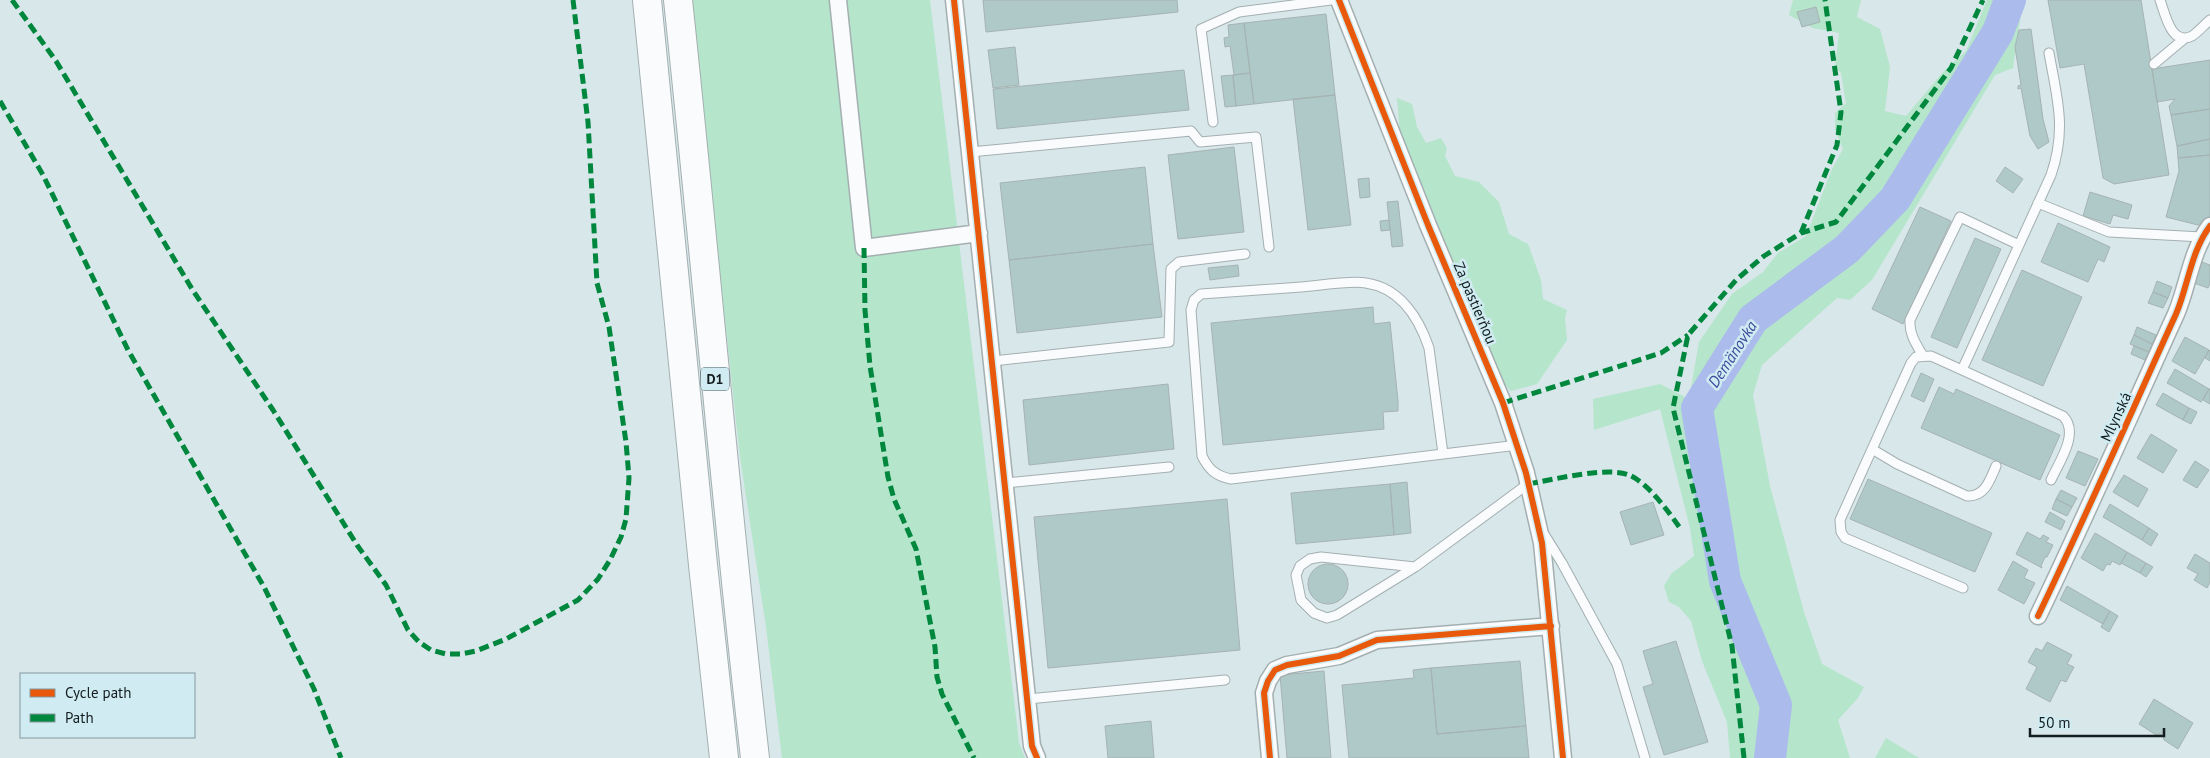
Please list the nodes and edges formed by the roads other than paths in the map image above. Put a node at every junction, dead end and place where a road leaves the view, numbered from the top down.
1 (647, 0) edge
2 (678, 0) edge
3 (838, 0) edge
4 (954, 0) edge
5 (1331, 0) edge
6 (1339, 0) edge
7 (2160, 0) edge
8 (2210, 20) edge
9 (2185, 38) junction
10 (2049, 53) dead end
11 (2154, 64) dead end
12 (1213, 122) dead end
13 (970, 152) junction
14 (2038, 203) junction
15 (2206, 232) edge
16 (979, 233) junction
17 (2019, 245) junction
18 (1269, 248) dead end
19 (1245, 254) dead end
20 (1923, 356) junction
21 (993, 361) junction
22 (1962, 370) junction
23 (1518, 445) junction
24 (1872, 449) junction
25 (1444, 454) junction
26 (1996, 466) dead end
27 (1169, 467) dead end
28 (2051, 480) dead end
29 (1006, 483) junction
30 (1528, 484) junction
31 (1539, 525) junction
32 (1415, 566) junction
33 (1963, 588) dead end
34 (2038, 616) dead end
35 (1550, 626) junction
36 (1225, 680) dead end
37 (1028, 699) junction
38 (724, 758) edge
39 (755, 758) edge
40 (1038, 758) edge
41 (1270, 758) edge
42 (1563, 758) edge
43 (1645, 758) edge

1 - 38 highway, D1
2 - 39 highway, D1
3 - 16 street
4 - 13 street
5 - 12 lane
6 - 23 street, Za pastierňou
7 - 9 lane
8 - 9 lane
9 - 11 lane
10 - 14 lane
13 - 16 street
13 - 18 lane
14 - 15 lane
14 - 17 lane
15 - 34 street, Mlynská
16 - 21 street
17 - 20 lane
17 - 22 lane
19 - 21 lane
20 - 22 lane
20 - 24 lane
21 - 29 street
22 - 28 lane
23 - 25 lane
23 - 30 street, Za pastierňou
24 - 26 lane
24 - 33 lane
25 - 25 lane
27 - 29 lane
29 - 37 street
30 - 31 street, Za pastierňou
30 - 32 lane
31 - 35 street, Za pastierňou
31 - 43 lane
32 - 32 lane
35 - 41 street
35 - 42 street, Za pastierňou
36 - 37 lane
37 - 40 street

